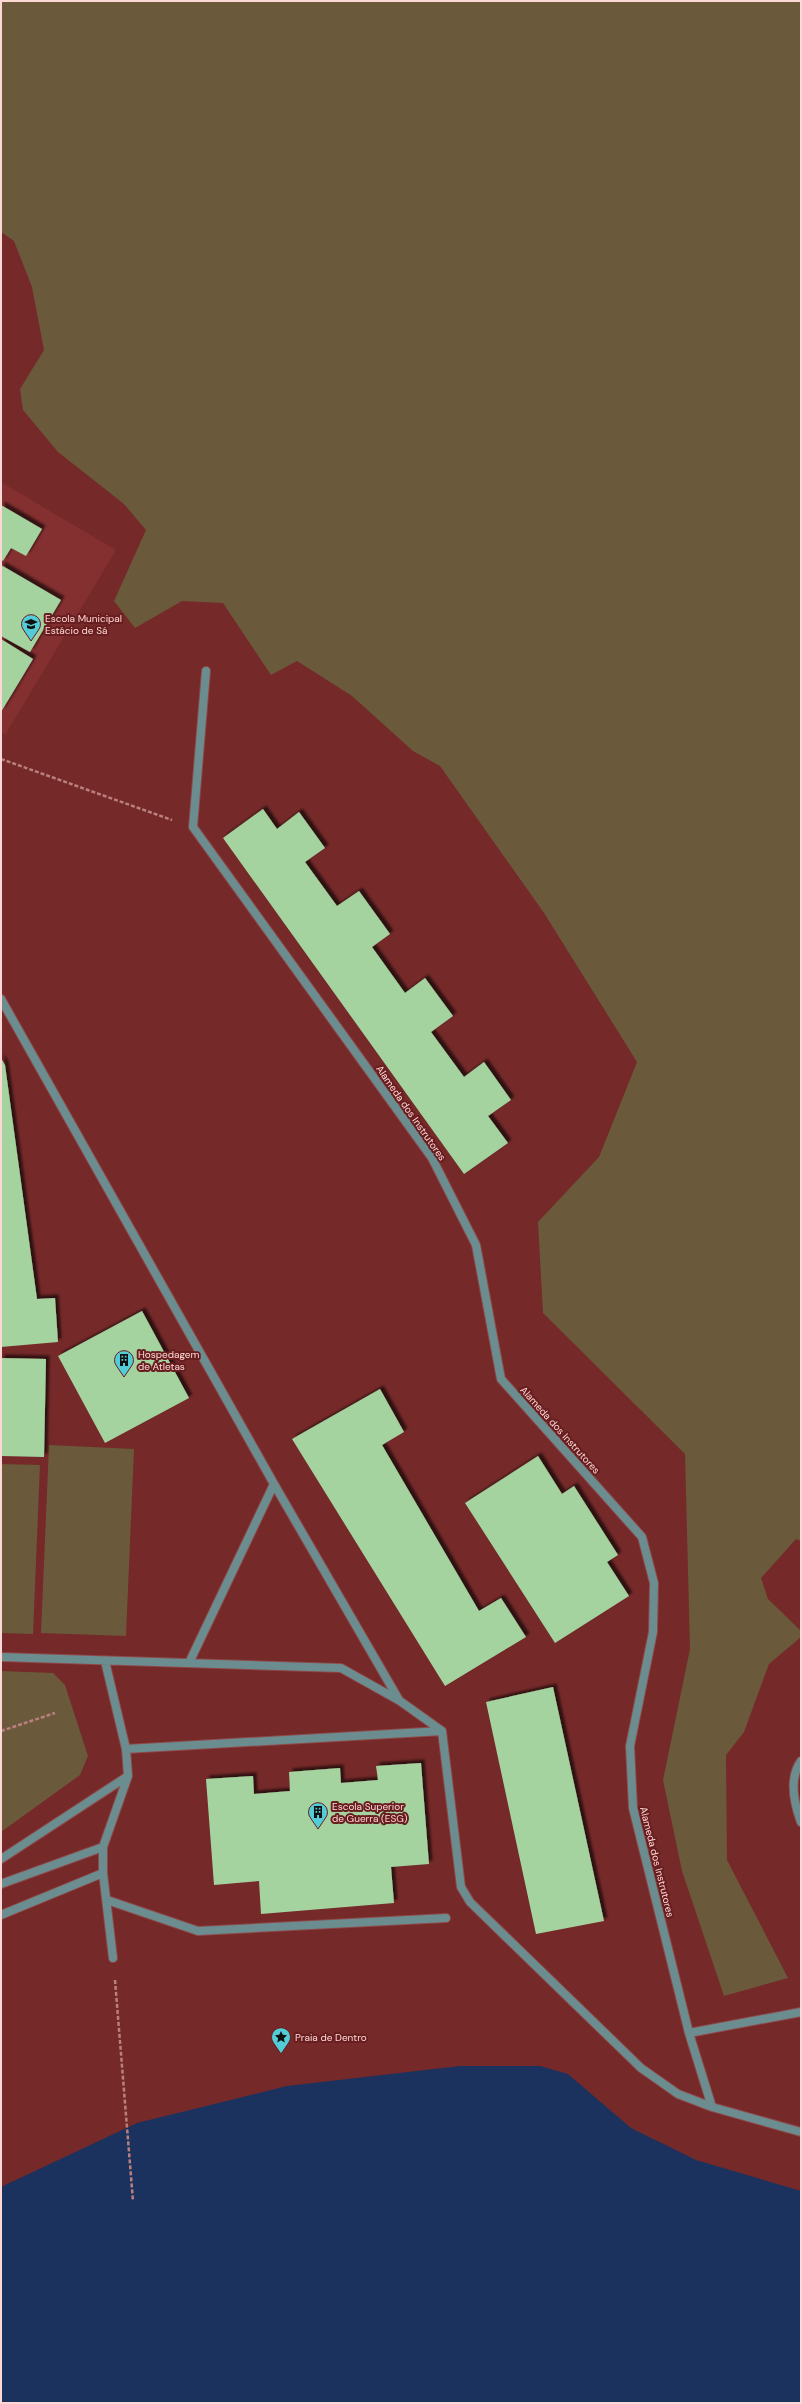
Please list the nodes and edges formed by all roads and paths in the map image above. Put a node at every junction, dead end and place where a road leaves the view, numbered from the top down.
1 (206, 671) dead end
2 (1, 759) edge
3 (193, 827) junction
4 (1, 999) edge
5 (274, 1484) junction
6 (1, 1657) edge
7 (105, 1661) junction
8 (189, 1663) junction
9 (400, 1701) junction
10 (55, 1713) dead end
11 (442, 1730) junction
12 (1, 1731) edge
13 (126, 1749) junction
14 (801, 1761) edge
15 (128, 1776) junction
16 (801, 1822) edge
17 (103, 1847) junction
18 (1, 1859) edge
19 (103, 1873) junction
20 (1, 1884) edge
21 (107, 1900) junction
22 (1, 1915) edge
23 (446, 1918) dead end
24 (113, 1958) joint
25 (801, 2012) edge
26 (689, 2033) junction
27 (712, 2107) junction
28 (801, 2132) edge
29 (133, 2201) dead end

1 - 3 lane
2 - 3 path
3 - 26 lane, Alameda dos Instrutores
4 - 5 lane
5 - 8 lane
5 - 9 lane
6 - 7 lane
7 - 8 lane
7 - 13 lane
8 - 9 lane
9 - 11 lane
10 - 12 path
11 - 13 lane
11 - 27 lane
13 - 15 lane
14 - 16 lane
15 - 17 lane
15 - 18 lane
17 - 19 lane
17 - 20 lane
19 - 21 lane
19 - 22 lane
21 - 23 lane
21 - 24 lane
24 - 29 path
25 - 26 lane
26 - 27 lane, Alameda dos Instrutores
27 - 28 lane

